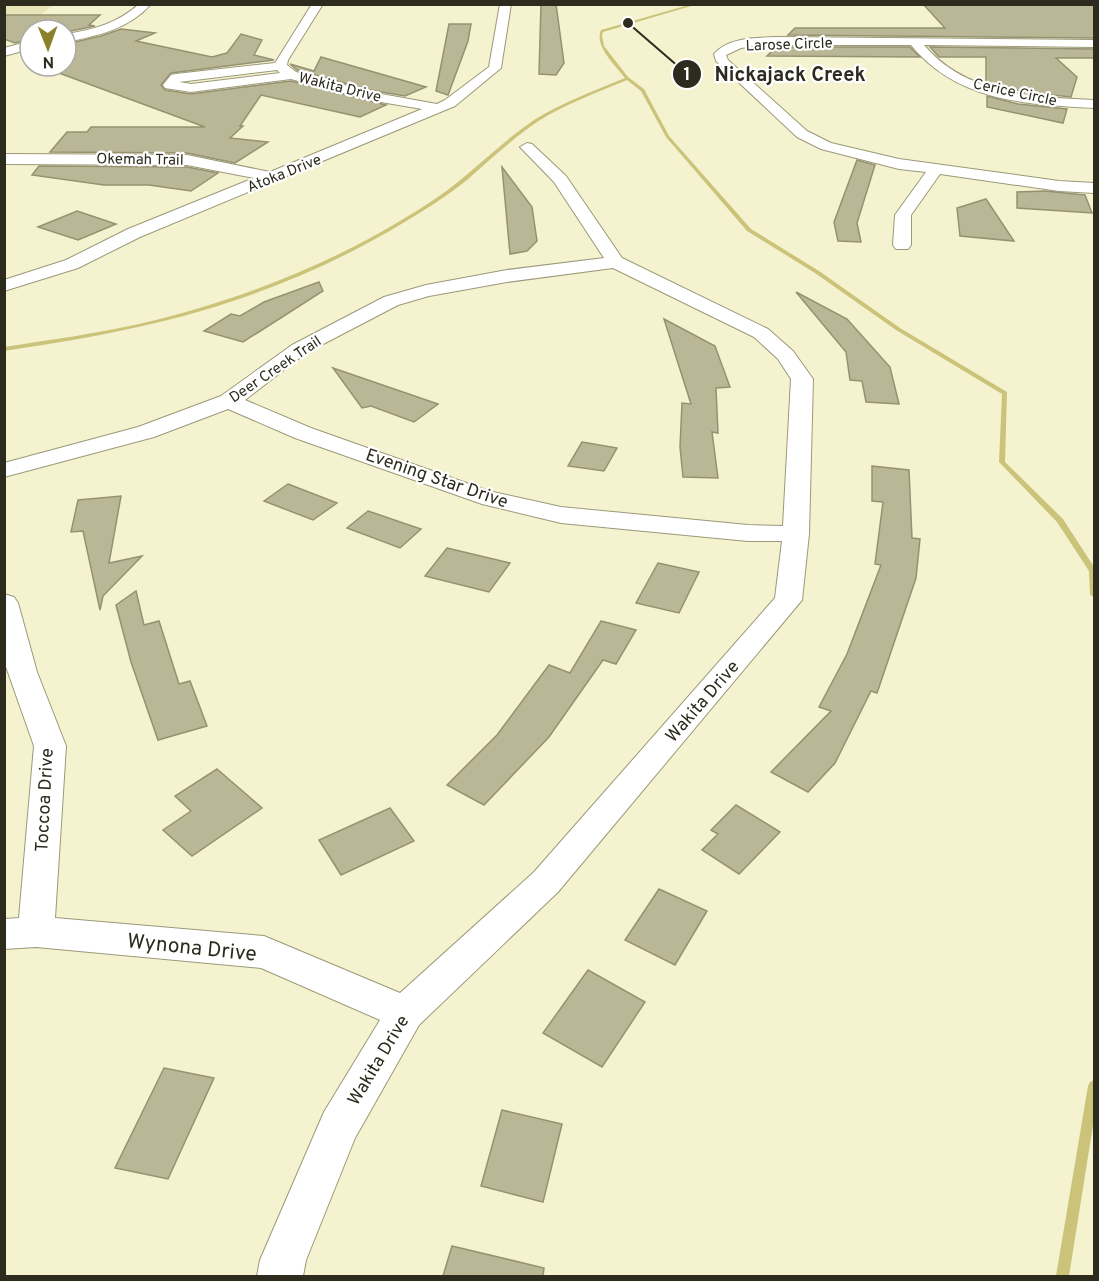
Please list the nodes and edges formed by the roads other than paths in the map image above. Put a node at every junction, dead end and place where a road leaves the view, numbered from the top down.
1 (146, 4) edge
2 (318, 4) edge
3 (506, 4) edge
4 (78, 36) edge
5 (915, 43) junction
6 (1095, 43) edge
7 (280, 66) junction
8 (291, 75) junction
9 (1095, 104) edge
10 (438, 108) junction
11 (527, 147) dead end
12 (4, 159) edge
13 (935, 170) junction
14 (273, 177) junction
15 (1095, 188) edge
16 (902, 245) dead end
17 (616, 262) junction
18 (4, 286) edge
19 (229, 402) junction
20 (4, 470) edge
21 (796, 534) junction
22 (4, 603) edge
23 (20, 933) edge
24 (405, 1013) junction
25 (280, 1276) edge

1 - 4 street
2 - 7 street, Wakita Drive
3 - 10 street, Atoka Drive
5 - 6 street, Larose Circle
5 - 9 street, Cerice Circle
5 - 13 street, Larose Circle
7 - 8 street, Wakita Drive
7 - 8 street
8 - 10 street, Wakita Drive
10 - 14 street, Atoka Drive
11 - 17 street, Wakita Drive
12 - 14 street, Okemah Trail
13 - 15 street, Larose Circle
13 - 16 street
14 - 18 street, Atoka Drive
17 - 19 street, Deer Creek Trail
17 - 21 street, Wakita Drive
19 - 20 street, Deer Creek Trail
19 - 21 street, Evening Star Drive
21 - 24 street, Wakita Drive
22 - 23 street, Toccoa Drive
23 - 24 street, Wynona Drive
24 - 25 street, Wakita Drive

